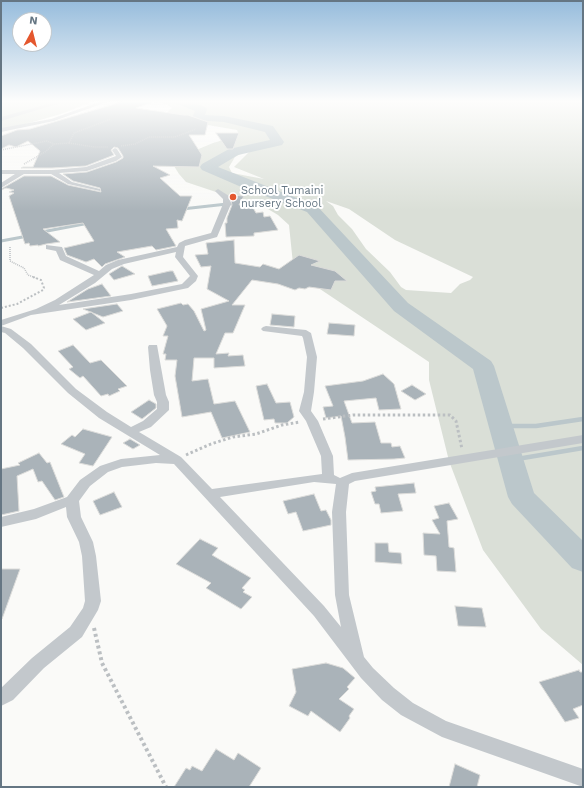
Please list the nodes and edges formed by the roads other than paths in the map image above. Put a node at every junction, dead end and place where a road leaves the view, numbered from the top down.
1 (116, 147) road end
2 (1, 172) edge
3 (23, 172) junction
4 (52, 172) junction
5 (1, 186) edge
6 (98, 190) dead end
7 (218, 191) dead end
8 (49, 247) dead end
9 (182, 248) junction
10 (100, 275) junction
11 (39, 312) junction
12 (1, 323) edge
13 (1, 329) edge
14 (266, 329) dead end
15 (153, 347) dead end
16 (131, 431) junction
17 (583, 439) edge
18 (177, 460) junction
19 (328, 478) junction
20 (343, 482) junction
21 (209, 494) junction
22 (72, 500) junction
23 (1, 522) edge
24 (357, 660) junction
25 (1, 698) edge
26 (583, 778) edge

1 - 4 street
2 - 3 street
3 - 4 street
3 - 5 street
4 - 6 street
7 - 9 street
8 - 10 street
9 - 10 street
9 - 11 street
10 - 11 street
11 - 12 street
13 - 16 street
14 - 19 street
15 - 16 street
16 - 18 street
17 - 20 street
18 - 21 street
18 - 22 street
19 - 20 street
19 - 21 street
20 - 24 street
21 - 24 street
22 - 23 street
22 - 25 street
24 - 26 street

